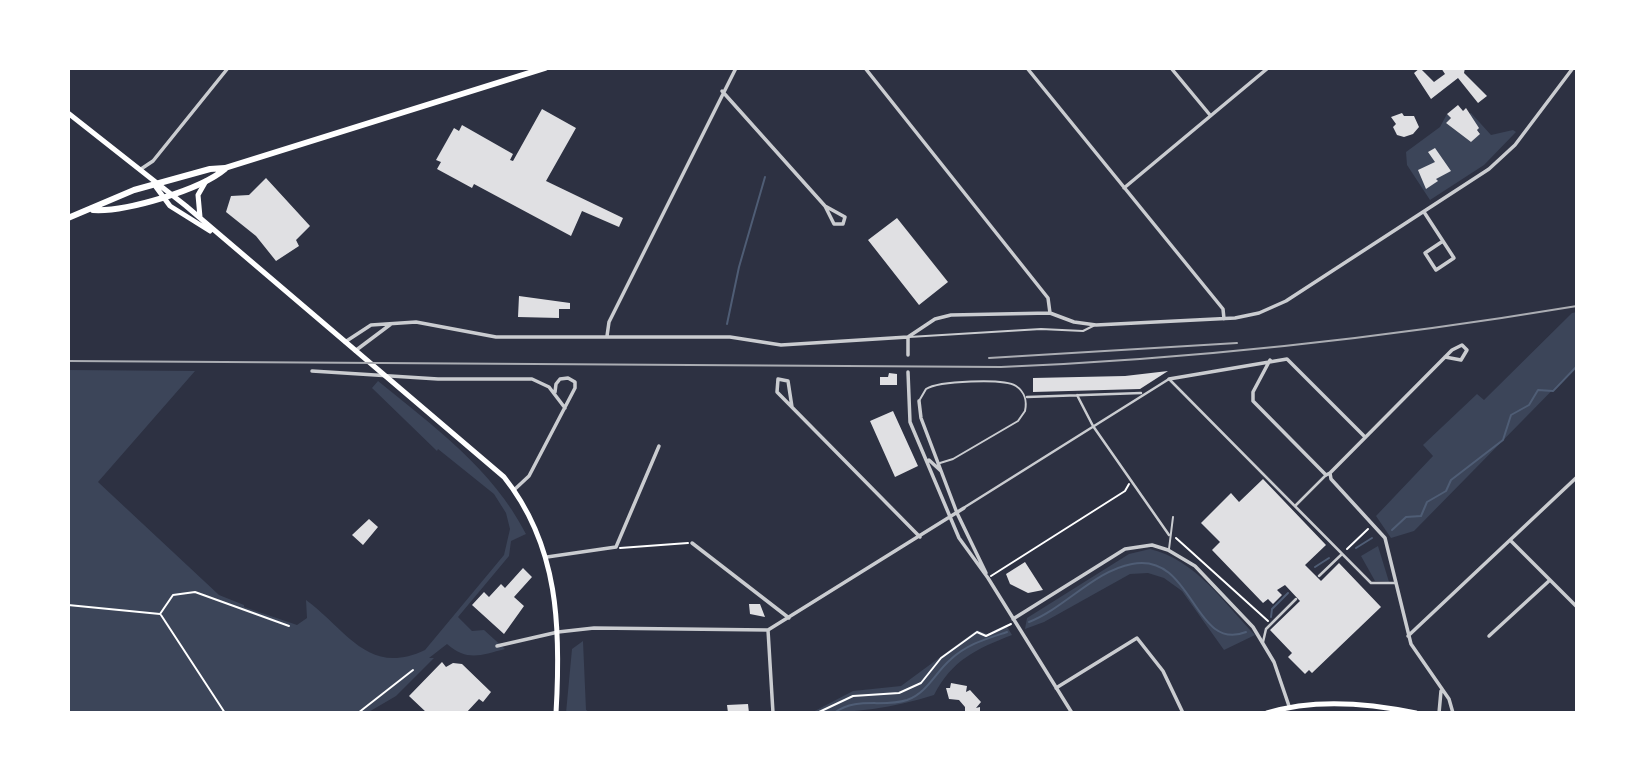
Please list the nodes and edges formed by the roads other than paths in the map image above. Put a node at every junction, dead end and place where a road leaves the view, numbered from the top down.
1 (228, 68) edge
2 (545, 68) edge
3 (736, 68) edge
4 (866, 68) edge
5 (1027, 68) edge
6 (1171, 68) edge
7 (1268, 68) edge
8 (1573, 68) edge
9 (722, 91) junction
10 (68, 113) edge
11 (1210, 115) junction
12 (225, 168) junction
13 (138, 171) junction
14 (206, 181) junction
15 (155, 184) junction
16 (1124, 188) junction
17 (170, 193) junction
18 (162, 196) junction
19 (825, 206) junction
20 (93, 210) junction
21 (1423, 212) junction
22 (68, 218) edge
23 (202, 219) junction
24 (214, 233) junction
25 (1443, 241) junction
26 (1050, 313) junction
27 (1224, 319) junction
28 (393, 323) junction
29 (1096, 325) junction
30 (607, 336) junction
31 (908, 337) junction
32 (345, 343) junction
33 (356, 352) junction
34 (908, 355) dead end
35 (1445, 357) junction
36 (1270, 360) junction
37 (312, 371) dead end
38 (908, 372) dead end
39 (1169, 379) junction
40 (1145, 393) junction
41 (555, 394) junction
42 (1077, 395) junction
43 (1027, 397) dead end
44 (919, 401) joint
45 (792, 407) junction
46 (565, 408) junction
47 (1093, 426) junction
48 (1364, 436) junction
49 (659, 446) dead end
50 (922, 450) junction
51 (939, 463) junction
52 (934, 468) junction
53 (943, 472) junction
54 (933, 474) junction
55 (1328, 474) junction
56 (1577, 477) edge
57 (514, 489) junction
58 (1295, 506) junction
59 (964, 508) joint
60 (957, 513) junction
61 (1173, 517) dead end
62 (950, 518) junction
63 (1169, 535) junction
64 (920, 537) junction
65 (1511, 541) junction
66 (692, 543) road end
67 (1168, 550) junction
68 (1342, 554) junction
69 (547, 557) junction
70 (1319, 576) dead end
71 (988, 578) junction
72 (1550, 580) junction
73 (1396, 583) junction
74 (1296, 599) dead end
75 (1577, 607) edge
76 (789, 618) junction
77 (1014, 621) junction
78 (768, 629) junction
79 (558, 632) junction
80 (1408, 636) junction
81 (1489, 636) dead end
82 (1263, 642) junction
83 (497, 646) dead end
84 (1056, 688) junction
85 (1440, 689) junction
86 (1302, 703) junction
87 (1289, 706) junction
88 (556, 713) edge
89 (773, 713) edge
90 (1072, 713) edge
91 (1183, 713) edge
92 (1267, 713) edge
93 (1303, 713) edge
94 (1416, 713) edge
95 (1439, 713) edge
96 (1453, 713) edge

1 - 13 street
2 - 12 main road
3 - 9 street
4 - 26 street
5 - 16 street
6 - 11 street
7 - 11 street
8 - 21 street
9 - 19 street
9 - 30 street
10 - 13 main road
11 - 16 street
12 - 14 main road
12 - 15 main road
13 - 15 main road
14 - 17 main road
14 - 23 main road
15 - 17 main road
15 - 18 main road
15 - 20 main road
16 - 27 street
17 - 18 main road
17 - 23 main road
18 - 20 main road
18 - 24 main road
19 - 19 street
20 - 22 main road
21 - 25 street
21 - 27 street
23 - 24 main road
24 - 32 main road
25 - 25 street
26 - 29 street
26 - 31 street
27 - 29 street
28 - 30 street
28 - 32 street
28 - 33 street
29 - 31 lane
30 - 31 street
31 - 34 street
32 - 33 main road
33 - 57 main road
35 - 35 street
35 - 48 street
36 - 39 street
36 - 48 street
36 - 55 street
37 - 41 street
38 - 50 street
39 - 40 street
39 - 58 street
40 - 42 street
40 - 47 street
41 - 46 street
41 - 46 street
42 - 43 street
42 - 47 street
44 - 51 street
44 - 51 lane
45 - 45 street
45 - 64 street
46 - 57 street
47 - 59 street
47 - 63 street
48 - 55 street
49 - 69 street
50 - 52 street
50 - 54 street
51 - 52 street
51 - 53 street
52 - 53 street
52 - 54 street
53 - 60 street
54 - 62 street
55 - 58 street
55 - 73 street
56 - 65 street
57 - 69 main road
58 - 68 street
59 - 60 street
60 - 62 street
60 - 71 street
61 - 63 lane
62 - 64 street
62 - 71 street
63 - 67 lane
64 - 76 street
65 - 72 street
65 - 80 street
66 - 76 street
67 - 77 street
67 - 82 street
68 - 70 street
68 - 73 street
69 - 79 main road
71 - 77 street
72 - 75 street
72 - 81 street
73 - 80 street
74 - 82 street
76 - 78 street
77 - 84 street
78 - 79 street
78 - 89 street
79 - 83 street
79 - 88 main road
80 - 85 street
82 - 87 street
84 - 90 street
84 - 91 street
85 - 95 street
85 - 96 street
86 - 87 main road
86 - 93 street
86 - 94 main road
87 - 92 main road

